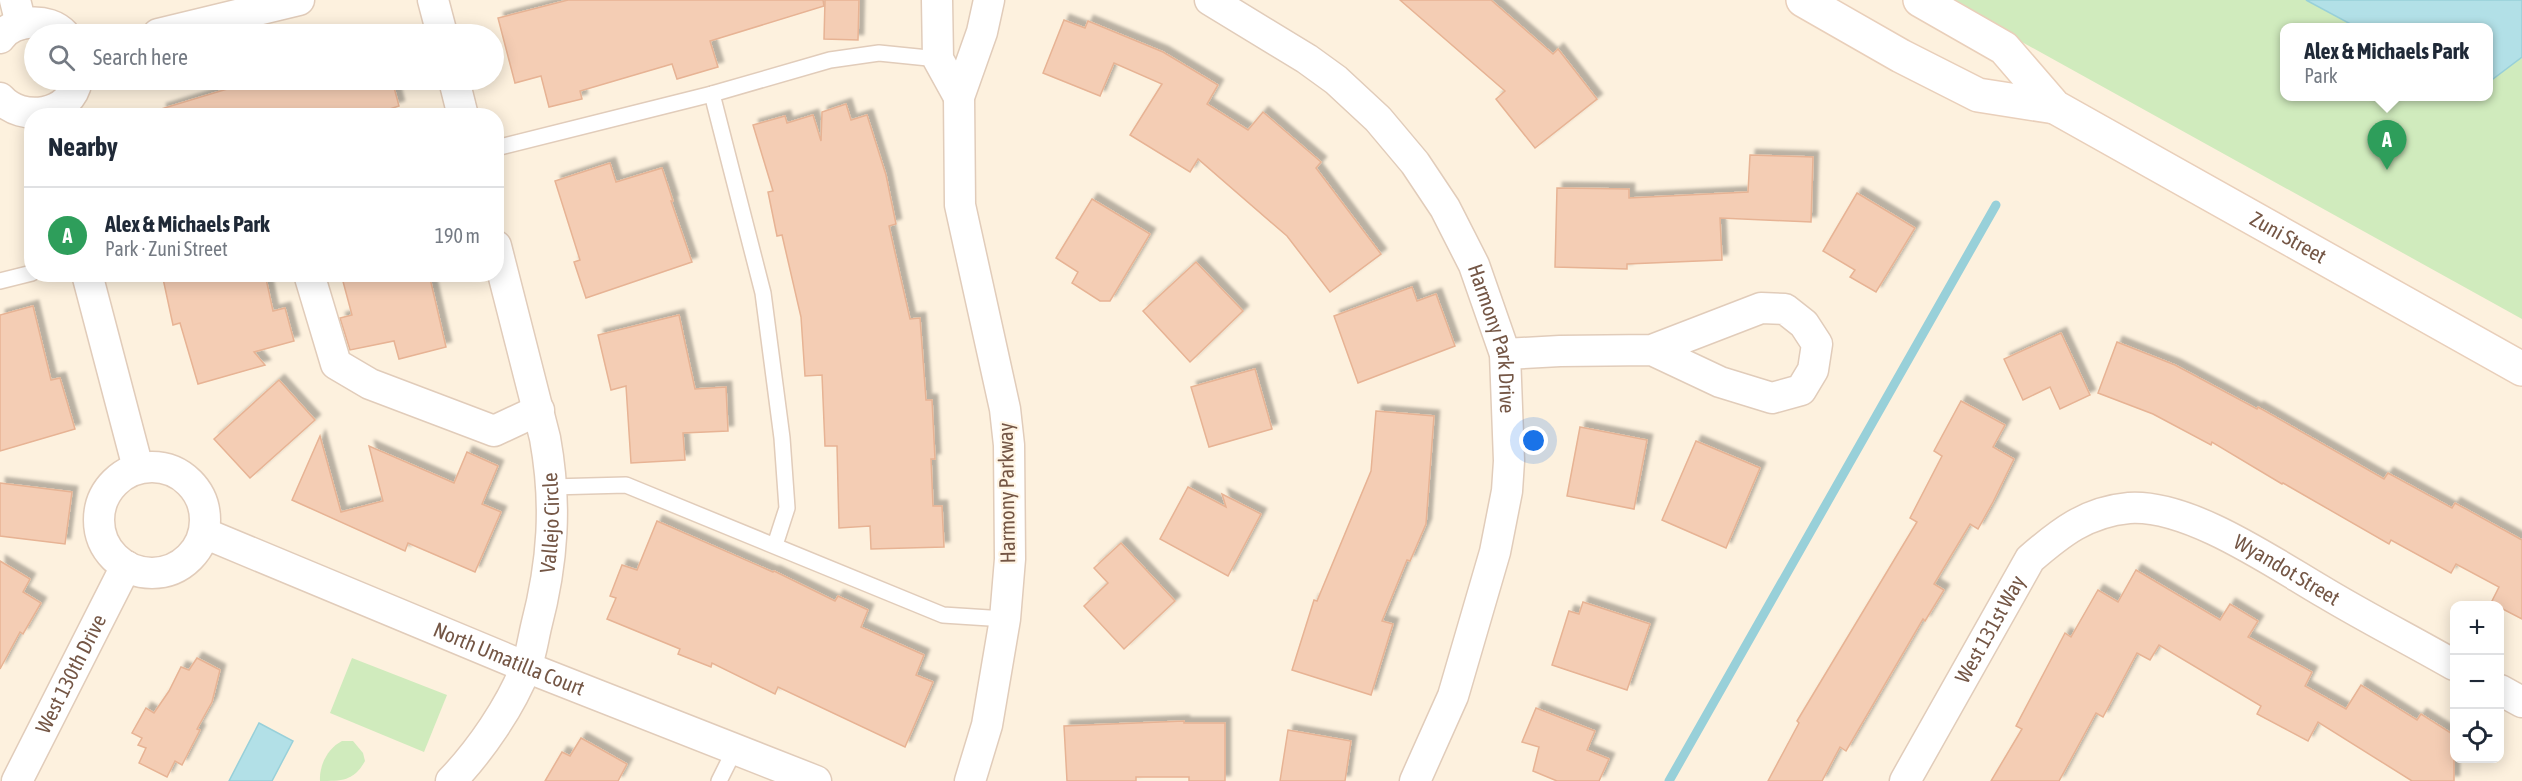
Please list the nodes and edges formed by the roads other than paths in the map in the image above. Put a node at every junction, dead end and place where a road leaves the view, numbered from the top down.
1 (299, 0) edge
2 (433, 0) edge
3 (937, 0) edge
4 (989, 0) edge
5 (1210, 0) edge
6 (1803, 0) edge
7 (1920, 0) edge
8 (12, 21) edge
9 (46, 24) edge
10 (199, 24) edge
11 (439, 24) edge
12 (938, 59) junction
13 (73, 90) edge
14 (456, 90) edge
15 (712, 94) junction
16 (959, 97) junction
17 (0, 98) edge
18 (2055, 107) junction
19 (56, 108) edge
20 (461, 108) edge
21 (24, 112) edge
22 (504, 146) edge
23 (24, 275) edge
24 (504, 277) edge
25 (0, 281) edge
26 (89, 282) edge
27 (311, 282) edge
28 (1652, 350) junction
29 (1505, 354) junction
30 (2522, 369) edge
31 (539, 410) junction
32 (138, 468) junction
33 (551, 487) junction
34 (2108, 512) joint
35 (204, 533) junction
36 (775, 545) junction
37 (126, 566) junction
38 (1005, 619) junction
39 (2450, 663) edge
40 (526, 667) junction
41 (2504, 693) edge
42 (2522, 702) edge
43 (735, 749) junction
44 (16, 781) edge
45 (451, 781) edge
46 (719, 781) edge
47 (816, 781) edge
48 (970, 781) edge
49 (1415, 781) edge
50 (1905, 781) edge

1 - 10 street
2 - 11 street
3 - 12 street, Harmony Parkway
4 - 16 street, Harmony Parkway
5 - 29 street, Harmony Park Drive
6 - 18 main road, Zuni Street
7 - 18 main road, Zuni Street
8 - 9 street
12 - 15 lane
12 - 16 street, Harmony Parkway
13 - 19 street
14 - 20 street
15 - 22 lane
15 - 36 lane
16 - 38 street, Harmony Parkway
17 - 21 street
18 - 30 main road, Zuni Street
23 - 25 lane
24 - 31 street, Vallejo Circle
26 - 32 street
27 - 31 street
28 - 28 street
28 - 29 street
29 - 49 street, Harmony Park Drive
31 - 33 street, Vallejo Circle
32 - 35 street
32 - 37 street
33 - 36 lane
33 - 40 street, Vallejo Circle
34 - 39 street, Wyandot Street
34 - 50 street, West 131st Way
35 - 37 street
35 - 40 street, North Umatilla Court
36 - 38 lane
37 - 44 street, West 130th Drive
38 - 48 street, Harmony Parkway
40 - 43 street, North Umatilla Court
40 - 45 street, Vallejo Circle
41 - 42 street
43 - 46 lane
43 - 47 street, North Umatilla Court

